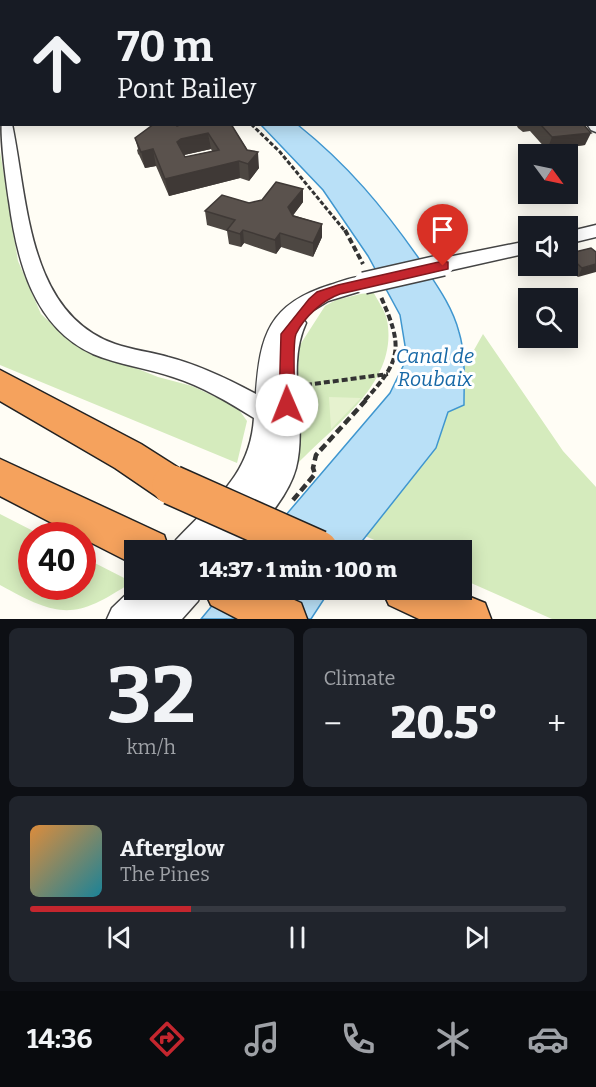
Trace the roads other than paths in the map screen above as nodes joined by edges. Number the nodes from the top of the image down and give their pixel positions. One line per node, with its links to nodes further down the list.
1 (4, 126): 8 (street)
2 (596, 231): 3 (street)
3 (578, 235)
4 (518, 249): 5 (street, bridge)
5 (322, 296): 8 (street); 13 (street)
6 (0, 384): 10 (highway)
7 (0, 406): 10 (highway)
8 (267, 413): 12 (street)
9 (0, 477): 11 (highway)
10 (172, 484): 14 (highway, bridge)
11 (129, 540)
12 (195, 540)
13 (228, 540)
14 (296, 540)
15 (142, 600): 20 (street)
16 (178, 600): 21 (street)
17 (246, 600): 22 (highway)
18 (427, 600): 19 (highway)
19 (456, 613)
20 (123, 619)
21 (161, 619)
22 (285, 619)

